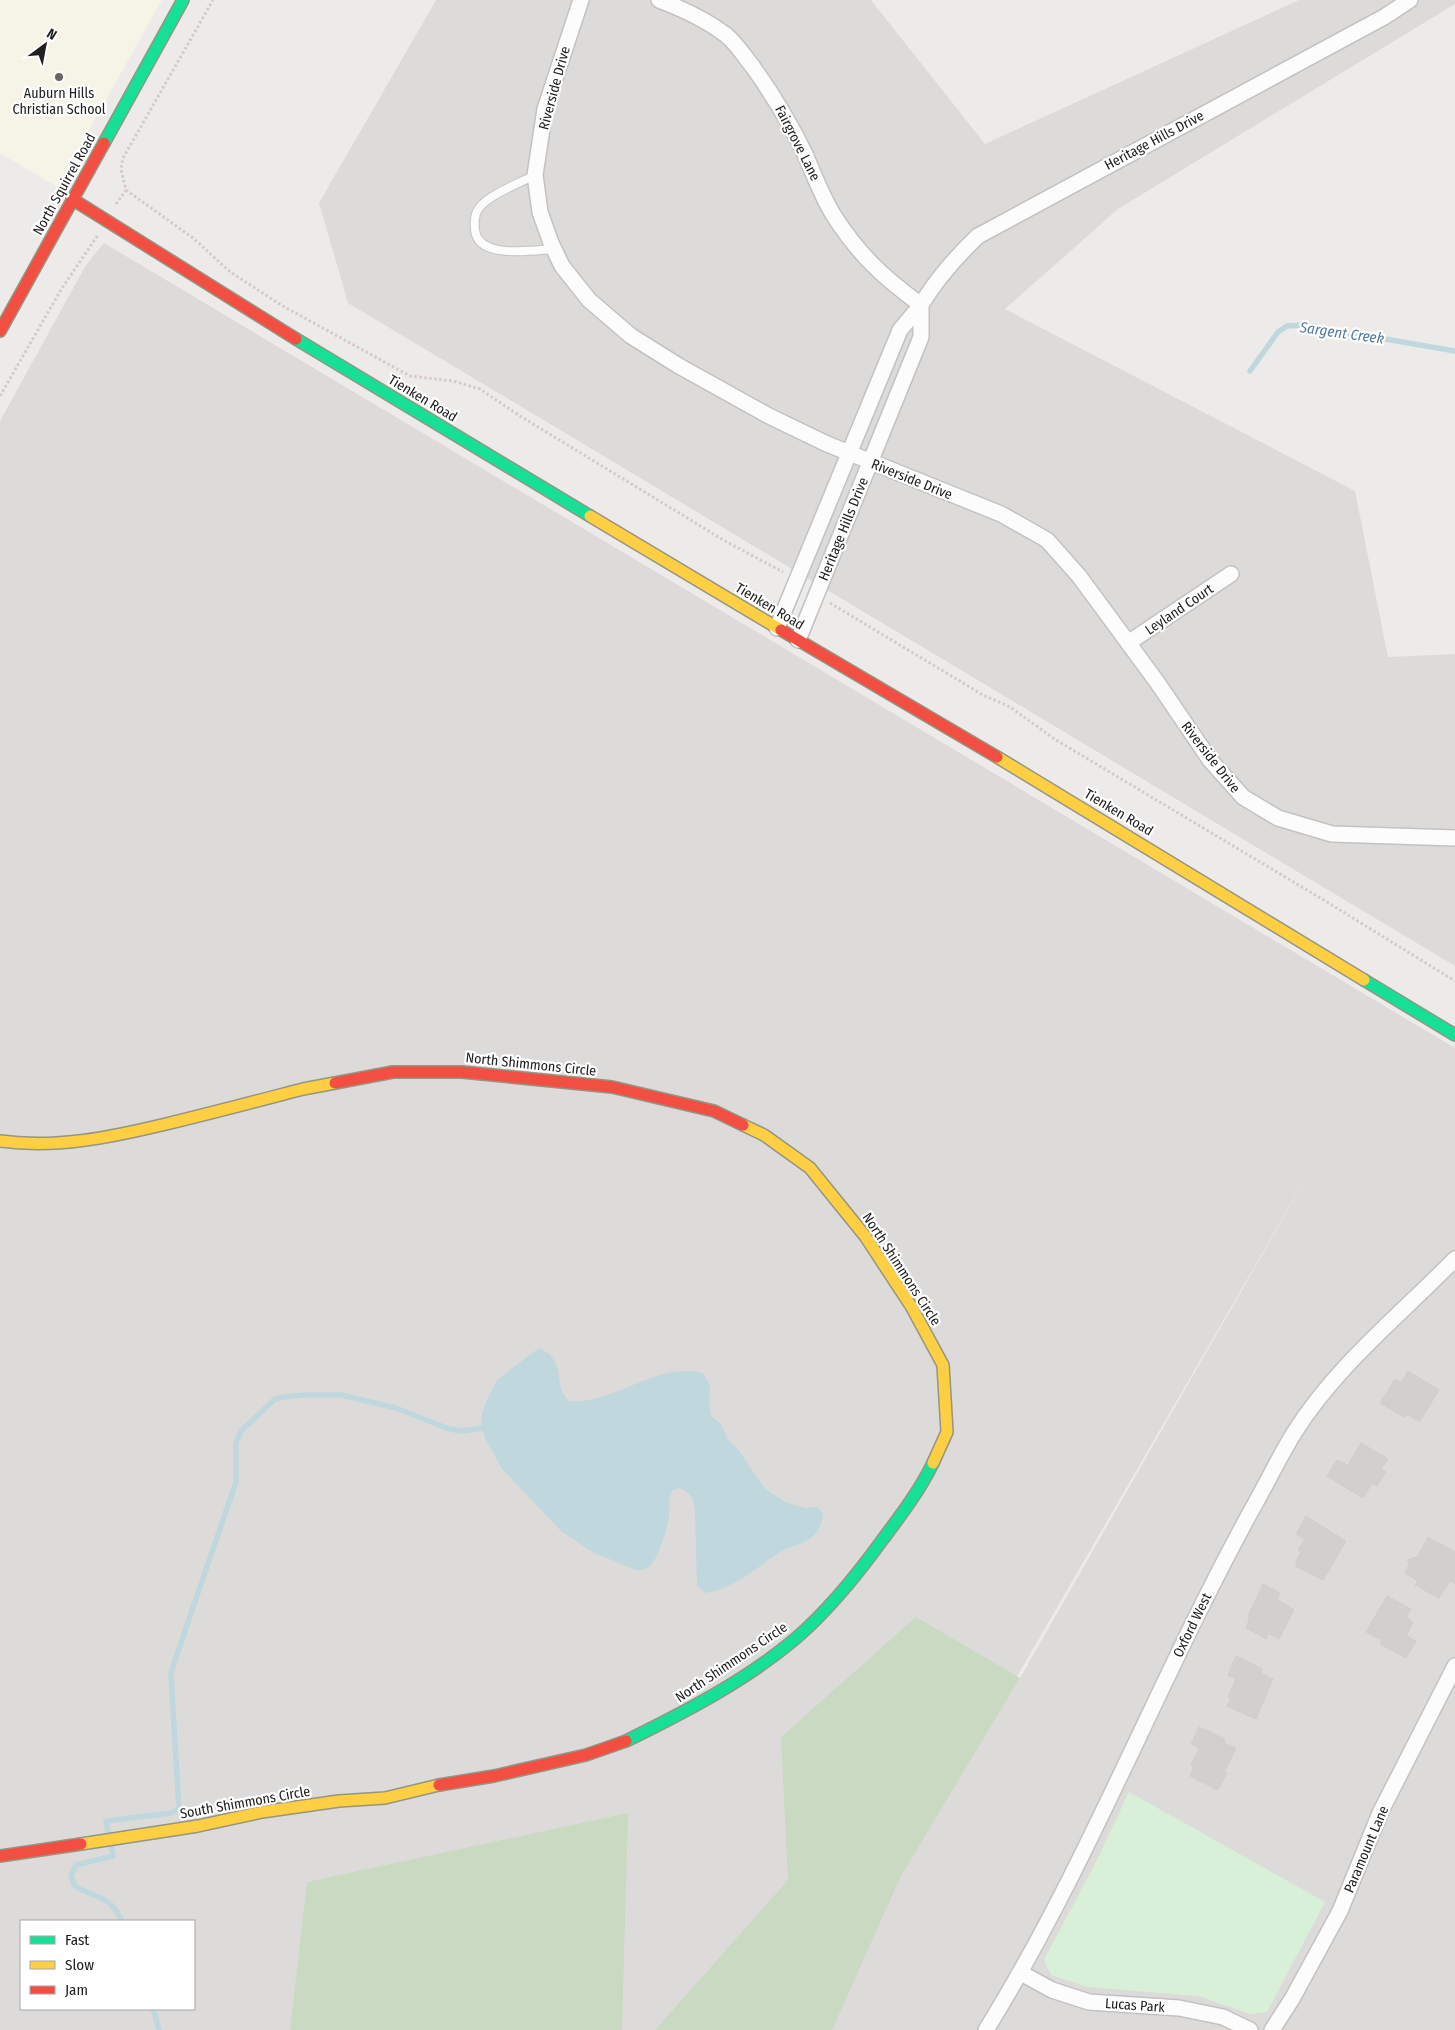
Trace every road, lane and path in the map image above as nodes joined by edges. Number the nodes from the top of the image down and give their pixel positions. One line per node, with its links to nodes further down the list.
1 (183, 0): 9 (street, North Squirrel Road)
2 (213, 0): 7 (path)
3 (581, 0): 6 (street, Riverside Drive)
4 (659, 0): 12 (street, Fairgrove Lane)
5 (1410, 0): 12 (street, Heritage Hills Drive)
6 (535, 175): 11 (street, Riverside Drive); 11 (lane)
7 (126, 190): 8 (path); 18 (path)
8 (120, 199)
9 (72, 200): 13 (street, North Squirrel Road); 20 (street, Tienken Road)
10 (96, 239): 14 (path)
11 (554, 249): 15 (street, Riverside Drive)
12 (921, 305): 15 (street, Heritage Hills Drive); 16 (street, Heritage Hills Drive)
13 (0, 331)
14 (0, 396)
15 (850, 454): 16 (street, Riverside Drive); 18 (street, Heritage Hills Drive)
16 (870, 462): 19 (street, Heritage Hills Drive); 22 (street, Riverside Drive)
17 (1230, 574): 22 (street, Leyland Court)
18 (797, 581): 20 (street, Heritage Hills Drive)
19 (816, 594): 21 (street, Heritage Hills Drive); 24 (path)
20 (777, 628): 21 (street, Tienken Road)
21 (798, 640): 25 (street, Tienken Road)
22 (1128, 643): 23 (street, Riverside Drive)
23 (1455, 838)
24 (1455, 981)
25 (1455, 1035)
26 (0, 1140): 29 (street, North Shimmons Circle)
27 (1455, 1259): 31 (street, Oxford West)
28 (1455, 1666): 34 (street, Paramount Lane)
29 (494, 1776): 30 (street, South Shimmons Circle)
30 (0, 1856)
31 (1021, 1973): 32 (street, Oxford West); 33 (street, Lucas Park)
32 (986, 2030)
33 (1250, 2030)
34 (1272, 2030)

